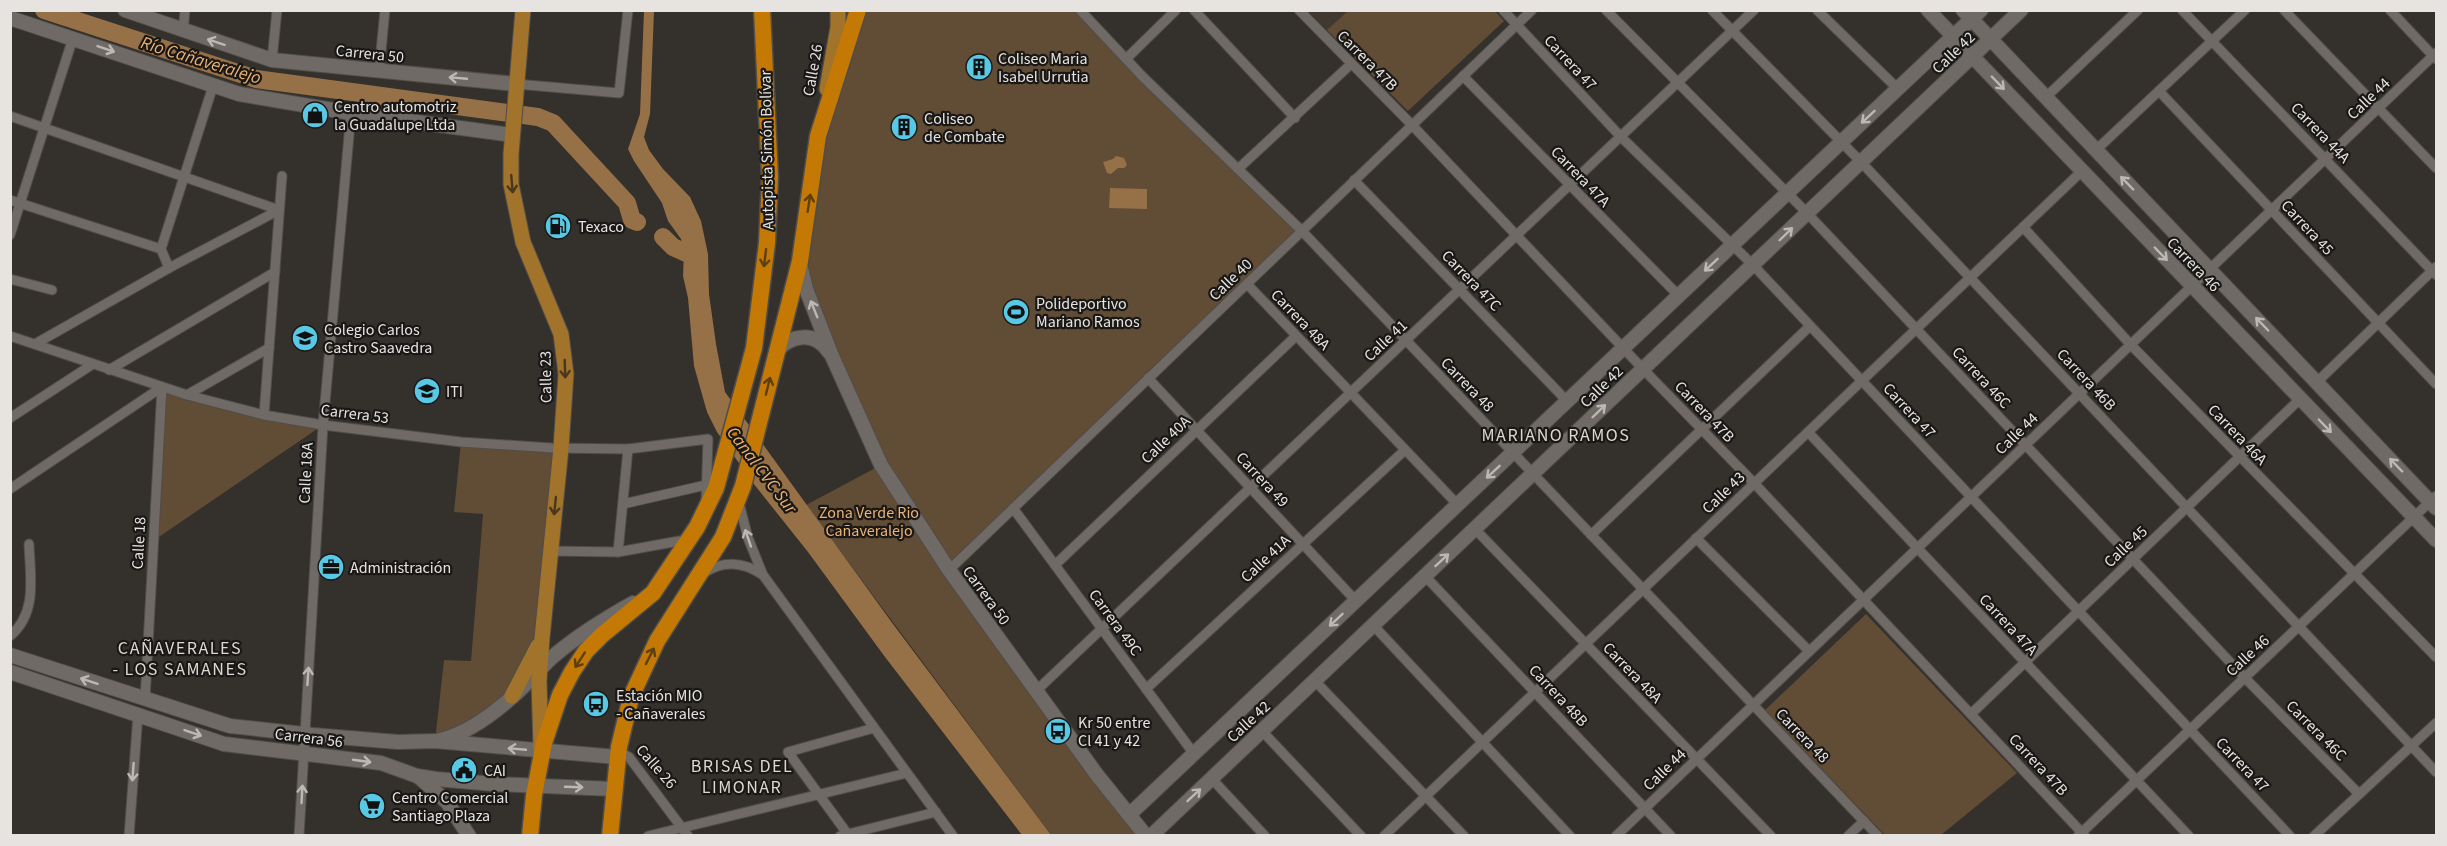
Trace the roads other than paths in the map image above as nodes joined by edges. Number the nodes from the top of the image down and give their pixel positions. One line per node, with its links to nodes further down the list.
1 (124, 10): 31 (street, Carrera 50)
2 (185, 10): 31 (street)
3 (277, 10): 39 (street)
4 (385, 10): 41 (street)
5 (523, 10): 45 (main road, Calle 23)
6 (628, 10): 45 (street, Carrera 50)
7 (762, 10): 143 (highway, Autopista Simón Bolívar, one-way to 143)
8 (838, 10): 56 (main road, Calle 26)
9 (858, 10): 56 (highway)
10 (1080, 10): 38 (street, Carrera 48)
11 (1176, 10): 38 (street)
12 (1194, 10): 52 (street)
13 (1299, 10): 40 (street, Carrera 47B)
14 (1503, 10): 29 (street, Carrera 47)
15 (1532, 10): 29 (street, Calle 40)
16 (1606, 10): 43 (street, Carrera 46C)
17 (1712, 10): 30 (street, Carrera 46B)
18 (1755, 10): 30 (street, Calle 41)
19 (1817, 10): 46 (street)
20 (1928, 10): 32 (street, Carrera 46)
21 (2021, 10): 34 (street, Calle 42)
22 (2138, 10): 48 (street)
23 (2182, 10): 35 (street, Carrera 44A)
24 (2245, 10): 35 (street)
25 (2284, 10): 49 (street)
26 (2390, 10): 36 (street)
27 (1972, 13): 32 (street, Calle 42); 34 (street, Carrera 46)
28 (10, 18): 33 (street)
29 (1517, 25): 42 (street, Calle 40); 57 (street, Carrera 47)
30 (1732, 31): 43 (street, Calle 41); 58 (street, Carrera 46B)
31 (183, 32): 39 (street, Carrera 50, one-way to 31)
32 (1953, 36): 37 (street, Carrera 46); 46 (street, Calle 42)
33 (74, 38): 44 (street, one-way to 44); 54 (street)
34 (1990, 39): 37 (street, Calle 42); 48 (street, Carrera 46)
35 (2212, 41): 47 (street); 60 (street, Carrera 44A)
36 (2435, 56): 49 (street, Calle 44)
37 (1972, 57): 61 (street, Calle 42); 64 (street, Carrera 46, one-way to 64)
38 (1126, 59): 63 (street, Carrera 48)
39 (272, 60): 41 (street, Carrera 50)
40 (1351, 64): 52 (street); 53 (street, Carrera 47B)
41 (379, 71): 45 (street, Carrera 50, one-way to 41)
42 (1463, 76): 53 (street, Calle 40); 68 (street, Carrera 47A)
43 (1677, 84): 57 (street, Calle 41); 69 (street, Carrera 46C)
44 (213, 86): 50 (street); 65 (street)
45 (516, 88): 55 (main road, Calle 23)
46 (1898, 89): 58 (street, Calle 42, one-way to 58)
47 (2159, 91): 59 (street); 73 (street, Carrera 45)
48 (2046, 97): 59 (street, Carrera 46)
49 (2378, 109): 60 (street, Calle 44); 62 (street)
50 (351, 112): 55 (street); 121 (street, Calle 18A)
51 (10, 116): 54 (street)
52 (1294, 118): 63 (street)
53 (1413, 125): 67 (street, Calle 40); 78 (street, Carrera 47B)
54 (45, 128): 65 (street); 71 (street)
55 (513, 130): 126 (main road, Calle 23, one-way to 126)
56 (818, 136): 81 (highway, one-way to 56)
57 (1621, 137): 68 (street, Calle 41); 79 (street, Carrera 47)
58 (1841, 142): 61 (street, Carrera 46B); 69 (street, Calle 42)
59 (2096, 150): 84 (street, Carrera 46, one-way to 59)
60 (2325, 159): 73 (street, Calle 44); 85 (street, Carrera 44A)
61 (1862, 162): 74 (street, Calle 42); 87 (street, Carrera 46B)
62 (2436, 168)
63 (1238, 169): 76 (street, Carrera 48)
64 (2082, 171): 75 (street, Calle 43); 90 (street, Carrera 46, one-way to 90)
65 (184, 176): 72 (street); 80 (street)
66 (282, 176): 72 (street)
67 (1354, 180): 76 (street, Calle 40); 91 (street, Carrera 47C)
68 (1570, 186): 78 (street, Calle 41); 93 (street, Carrera 47A)
69 (1787, 194): 74 (street, Carrera 46C); 79 (street, Calle 42)
70 (10, 200): 71 (street)
71 (20, 203): 77 (street); 80 (street)
72 (279, 210): 83 (street); 86 (street)
73 (2271, 210): 84 (street, Calle 44); 94 (street, Carrera 45)
74 (1807, 213): 82 (street, Calle 42, one-way to 74); 96 (street, Carrera 46C)
75 (2024, 227): 87 (street, Calle 43); 101 (street, Carrera 46A)
76 (1302, 231): 89 (street, Calle 40); 99 (street, Carrera 48)
77 (10, 235)
78 (1517, 235): 91 (street, Calle 41); 103 (street, Carrera 47B)
79 (1732, 245): 82 (street, Carrera 47); 93 (street, Calle 42, one-way to 93)
80 (161, 249): 83 (street)
81 (800, 261): 104 (highway); 105 (street, Carrera 50, one-way to 81)
82 (1753, 265): 95 (street, Carrera 47); 107 (street, Calle 42)
83 (169, 268): 100 (street)
84 (2210, 269): 90 (street, Calle 44); 111 (street, Carrera 46, one-way to 84)
85 (2435, 271): 94 (street)
86 (275, 272): 102 (street); 108 (street)
87 (1970, 277): 96 (street, Calle 43); 115 (street, Carrera 46B)
88 (10, 279): 92 (street)
89 (1247, 284): 98 (street, Carrera 48A); 109 (street, Calle 40)
90 (2192, 286): 101 (street, Calle 44); 117 (street, Carrera 46)
91 (1461, 289): 99 (street, Calle 41); 118 (street, Carrera 47C)
92 (52, 290)
93 (1679, 296): 103 (street, Calle 42)
94 (2378, 323): 111 (street); 112 (street, Carrera 45)
95 (1810, 326): 110 (street, Carrera 47); 123 (street)
96 (1916, 329): 110 (street, Calle 43); 125 (street, Carrera 46C)
97 (10, 336): 100 (street, Carrera 53)
98 (1296, 336): 114 (street, Carrera 48A); 122 (street, Calle 40A)
99 (1406, 341): 114 (street, Calle 41); 129 (street, Carrera 48)
100 (35, 344): 106 (street, Carrera 53)
101 (2131, 345): 115 (street, Calle 44); 130 (street, Carrera 46A)
102 (269, 348): 116 (street); 119 (street)
103 (1624, 348): 107 (street, Carrera 47B); 118 (street, Calle 42)
104 (776, 352): 105 (street, Carrera 50); 136 (highway, one-way to 104)
105 (832, 356): 157 (street, Carrera 50)
106 (93, 364): 108 (street, Carrera 53); 120 (street)
107 (1643, 369): 123 (street, Carrera 47B); 131 (street, Calle 42, one-way to 107)
108 (109, 370): 113 (street, Carrera 53)
109 (1148, 378): 122 (street, Carrera 49); 141 (street, Calle 40)
110 (1862, 381): 124 (street, Calle 43); 137 (street, Carrera 47)
111 (2317, 382): 138 (street, Carrera 46, one-way to 111)
112 (2436, 384)
113 (162, 387): 116 (street, Carrera 53); 135 (street); 185 (street, Calle 18)
114 (1351, 393): 128 (street, Carrera 48A); 134 (street, Calle 41)
115 (2080, 393): 125 (street, Calle 44); 142 (street, Carrera 46B)
116 (187, 395): 119 (street, Carrera 53)
117 (2300, 399): 130 (street, Calle 45); 144 (street, Carrera 46, one-way to 144)
118 (1567, 401): 129 (street, Calle 42)
119 (264, 415): 121 (street, Carrera 53)
120 (10, 418)
121 (323, 425): 126 (street, Carrera 53); 193 (street, Calle 18A, one-way to 121)
122 (1197, 430): 134 (street, Carrera 49); 156 (street, Calle 40A)
123 (1702, 430): 132 (street, Carrera 47B); 146 (street)
124 (1808, 432): 132 (street, Calle 43); 152 (street, Carrera 47A)
125 (2025, 445): 137 (street, Calle 44); 155 (street, Carrera 46C)
126 (561, 448): 127 (street, Carrera 53); 153 (main road, Calle 23, one-way to 153)
127 (628, 449): 133 (street, Carrera 53); 139 (street)
128 (1405, 450): 140 (street, Carrera 48A); 151 (street, Calle 41A)
129 (1513, 453): 131 (street, Carrera 48); 140 (street, Calle 42, one-way to 140)
130 (2240, 458): 142 (street, Calle 45); 158 (street, Carrera 46A)
131 (1533, 474): 145 (street, Calle 42); 146 (street, Carrera 48)
132 (1754, 483): 147 (street, Calle 43); 164 (street, Carrera 47B)
133 (706, 485): 139 (street); 143 (street)
134 (1251, 488): 151 (street, Carrera 49); 169 (street, Calle 41)
135 (10, 489)
136 (740, 493): 159 (highway); 160 (street, one-way to 136)
137 (1971, 497): 152 (street, Calle 44); 166 (street, Carrera 47)
138 (2434, 502): 144 (street, Calle 46)
139 (623, 504): 154 (street)
140 (1458, 505): 165 (street, Calle 42)
141 (1013, 508): 156 (street, Carrera 49C); 157 (street, Calle 40)
142 (2187, 508): 155 (street, Calle 45); 168 (street, Carrera 46B)
143 (706, 512): 149 (highway, Autopista Simón Bolívar)
144 (2414, 517): 148 (street, Carrera 46); 158 (street, Calle 46)
145 (1475, 529): 161 (street, Calle 42, one-way to 145); 172 (street, Carrera 48A)
146 (1591, 535): 162 (street, Carrera 48)
147 (1696, 538): 162 (street, Calle 43); 173 (street)
148 (2436, 540)
149 (685, 543): 154 (street); 163 (highway, Autopista Simón Bolívar)
150 (29, 544): 170 (street)
151 (1303, 544): 165 (street, Carrera 49); 181 (street, Calle 41A)
152 (1918, 548): 164 (street, Calle 44); 176 (street, Carrera 47A)
153 (550, 551): 154 (street); 171 (main road, Calle 23)
154 (618, 552)
155 (2133, 559): 166 (street, Calle 45); 179 (street, Carrera 46C)
156 (1055, 565): 169 (street, Carrera 49C)
157 (949, 570): 182 (street, Carrera 50)
158 (2355, 574): 168 (street, Calle 46); 175 (street, Carrera 46A)
159 (701, 575): 160 (street); 199 (highway, one-way to 159)
160 (763, 575): 190 (street)
161 (1425, 576): 167 (street, Calle 42); 183 (street, Carrera 48B)
162 (1643, 589): 172 (street, Calle 43); 186 (street, Carrera 48)
163 (653, 593): 177 (street, Carrera 56); 197 (highway, Autopista Simón Bolívar, one-way to 197)
164 (1863, 600): 173 (street, Calle 44); 188 (street, Carrera 47B)
165 (1356, 601): 200 (street, Calle 42, one-way to 200)
166 (2078, 611): 176 (street, Calle 45); 191 (street, Carrera 47)
167 (1373, 625): 180 (street, Calle 42); 195 (street)
168 (2298, 627): 179 (street, Calle 46); 196 (street, Carrera 46B)
169 (1102, 629): 181 (street, Carrera 49C); 182 (street, Calle 41)
170 (10, 636)
171 (542, 638): 177 (main road, Calle 23); 184 (main road)
172 (1585, 644): 183 (street, Calle 43); 201 (street, Carrera 48A)
173 (1809, 651): 186 (street, Calle 44)
174 (10, 655): 185 (street, Carrera 56, one-way to 174)
175 (2436, 657)
176 (2026, 663): 188 (street, Calle 45); 206 (street, Carrera 47A)
177 (541, 669): 184 (street, Carrera 56); 197 (main road, Calle 23)
178 (10, 672): 187 (street, Carrera 56)
179 (2244, 678): 191 (street, Calle 46); 210 (street, Carrera 46C)
180 (1315, 681): 192 (street, Calle 42); 211 (street)
181 (1146, 689): 200 (street, Carrera 49C)
182 (1036, 691): 214 (street, Carrera 50)
183 (1535, 692): 195 (street, Calle 43); 212 (street, Carrera 48B)
184 (512, 696): 194 (street, Carrera 56)
185 (145, 700): 193 (street, Carrera 56)
186 (1753, 705): 201 (street, Calle 44); 215 (street, Carrera 48)
187 (138, 714): 198 (street, Carrera 56, one-way to 198); 219 (street, one-way to 219)
188 (1971, 714): 217 (street, Carrera 47B)
189 (2436, 723): 196 (street)
190 (874, 728): 203 (street); 209 (street)
191 (2189, 730): 206 (street, Calle 46); 239 (street, Carrera 47)
192 (1262, 731): 205 (street, Calle 42); 229 (street)
193 (305, 734): 194 (street, Carrera 56); 198 (street, Calle 18A)
194 (435, 741): 197 (street, Carrera 56, one-way to 194)
195 (1482, 742): 211 (street, Calle 43); 232 (street)
196 (2411, 746): 202 (street, Carrera 46B); 210 (street)
197 (542, 751): 199 (street, Carrera 56); 207 (highway, Autopista Simón Bolívar)
198 (304, 753): 204 (street, Carrera 56, one-way to 204); 220 (street, Calle 18A, one-way to 198)
199 (618, 754): 208 (highway); 216 (street, Calle 26)
200 (1194, 754): 214 (street, Calle 42)
201 (1696, 759): 212 (street, Calle 44); 235 (street, Carrera 48A)
202 (2436, 772)
203 (908, 773): 209 (street); 213 (street)
204 (417, 776): 207 (street, Carrera 56); 221 (street)
205 (1212, 778): 227 (street, Calle 42, one-way to 205); 228 (street)
206 (2136, 781): 217 (street, Calle 46); 238 (street, Carrera 47A)
207 (536, 786): 208 (street, Carrera 56, one-way to 208); 222 (highway, Autopista Simón Bolívar)
208 (613, 789): 223 (highway)
209 (819, 794): 216 (street); 218 (street)
210 (2359, 794): 240 (street)
211 (1426, 796): 230 (street, Calle 43); 231 (street)
212 (1645, 808): 233 (street, Calle 44); 234 (street, Carrera 48B)
213 (936, 812): 218 (street); 225 (street)
214 (1129, 815): 226 (street, Carrera 50)
215 (1864, 821): 236 (street); 237 (street, Carrera 48)
216 (685, 831): 224 (street)
217 (2081, 834)
218 (846, 835)
219 (129, 836)
220 (299, 836)
221 (469, 836)
222 (530, 836)
223 (610, 836)
224 (648, 836)
225 (953, 836)
226 (1146, 836)
227 (1151, 836)
228 (1265, 836)
229 (1361, 836)
230 (1384, 836)
231 (1464, 836)
232 (1570, 836)
233 (1616, 836)
234 (1671, 836)
235 (1771, 836)
236 (1848, 836)
237 (1878, 836)
238 (2189, 836)
239 (2290, 836)
240 (2313, 836)

